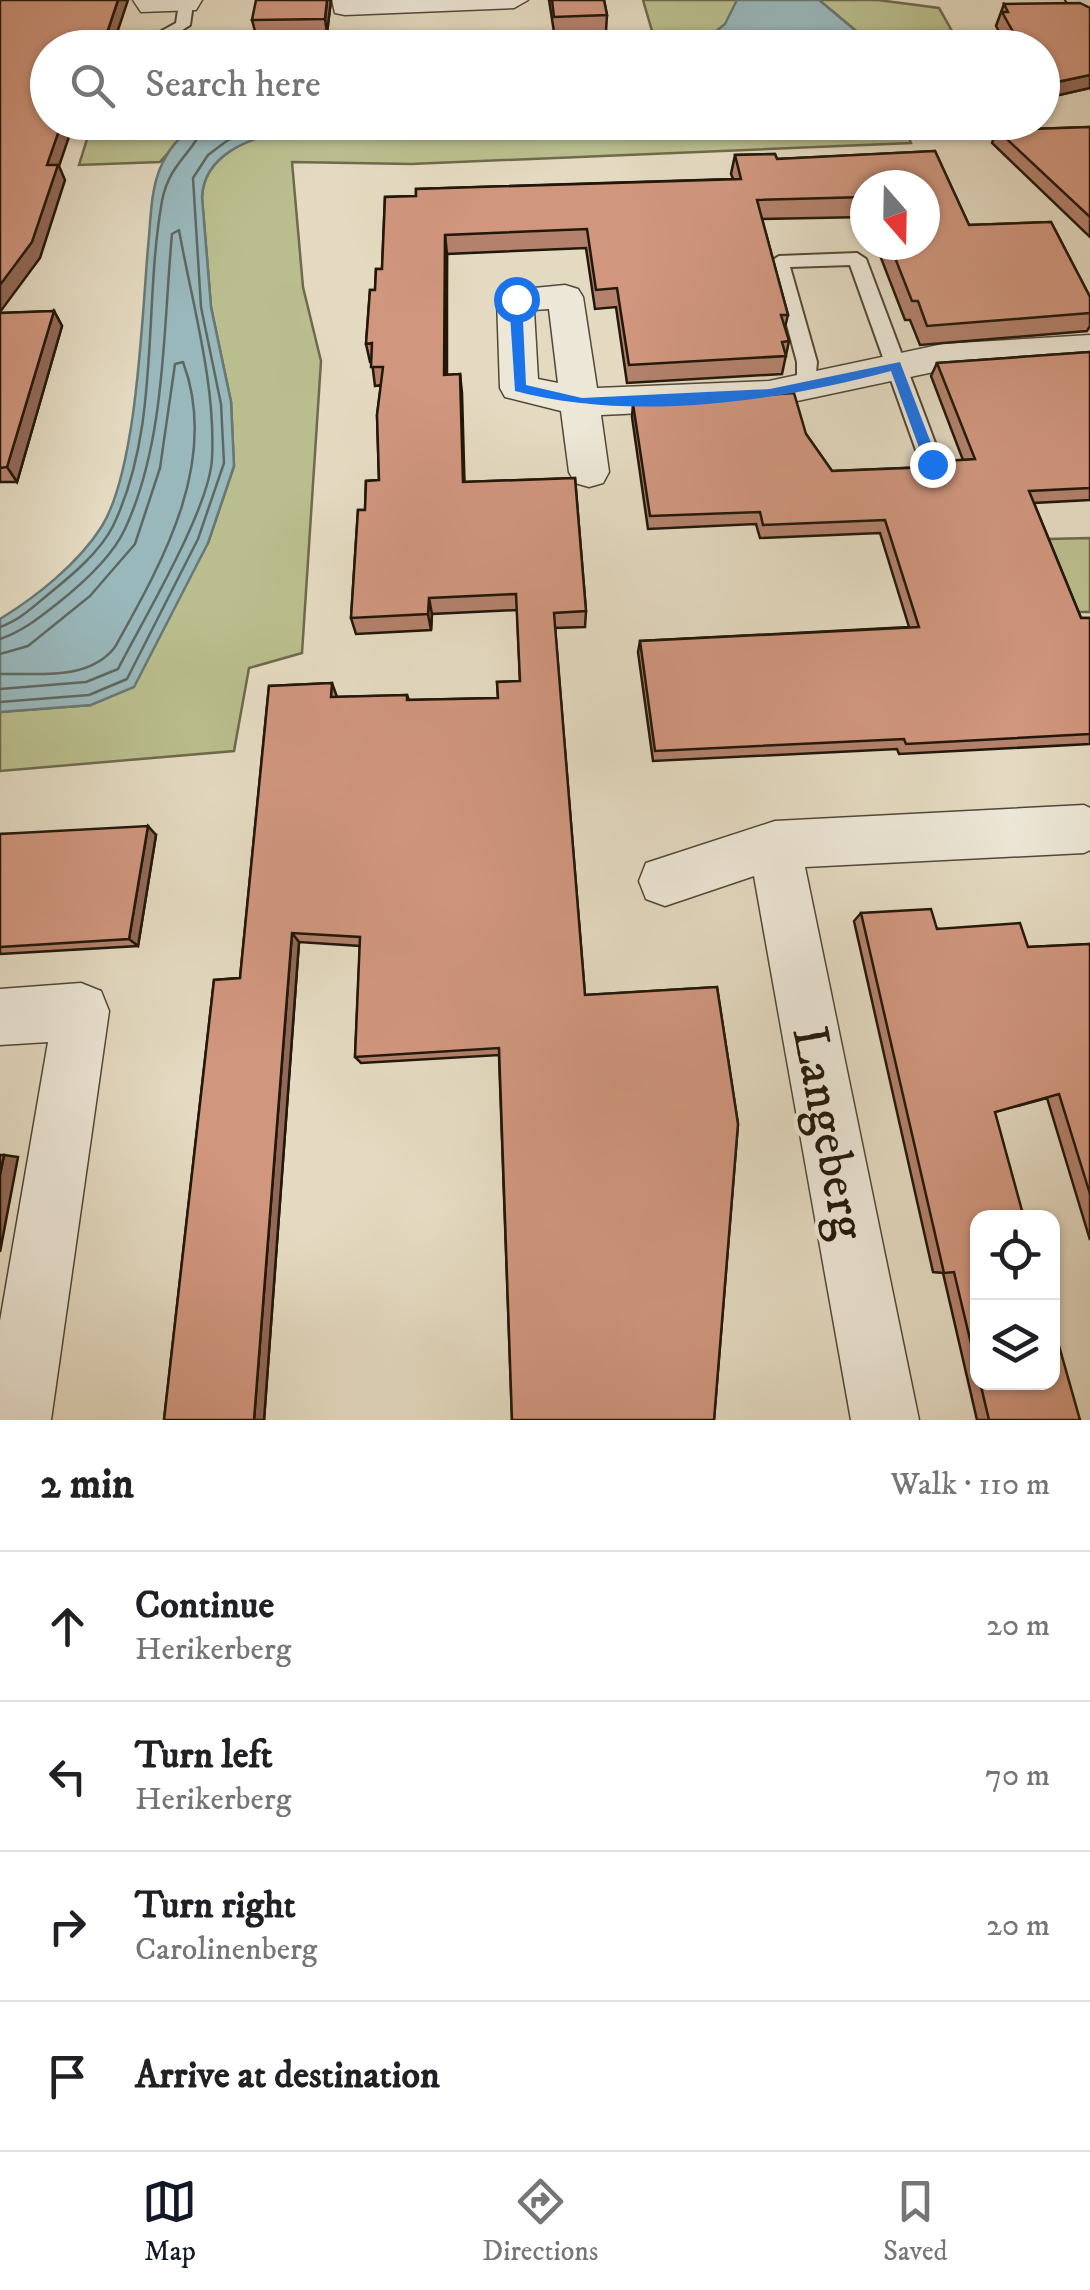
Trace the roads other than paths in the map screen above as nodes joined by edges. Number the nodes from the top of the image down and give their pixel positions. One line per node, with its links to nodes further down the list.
1 (147, 0): 5 (street)
2 (346, 0): 3 (street)
3 (514, 0)
4 (1082, 0): 6 (street)
5 (187, 2): 7 (lane)
6 (1090, 11)
7 (173, 30)
8 (1090, 348): 9 (street)
9 (895, 366): 10 (street); 10 (lane); 11 (lane)
10 (807, 389): 12 (street)
11 (932, 464)
12 (590, 472)
13 (1084, 829): 14 (street)
14 (775, 845): 15 (street); 18 (street, Langeberg)
15 (665, 881)
16 (0, 1016): 17 (street)
17 (17, 1420)
18 (886, 1420)

